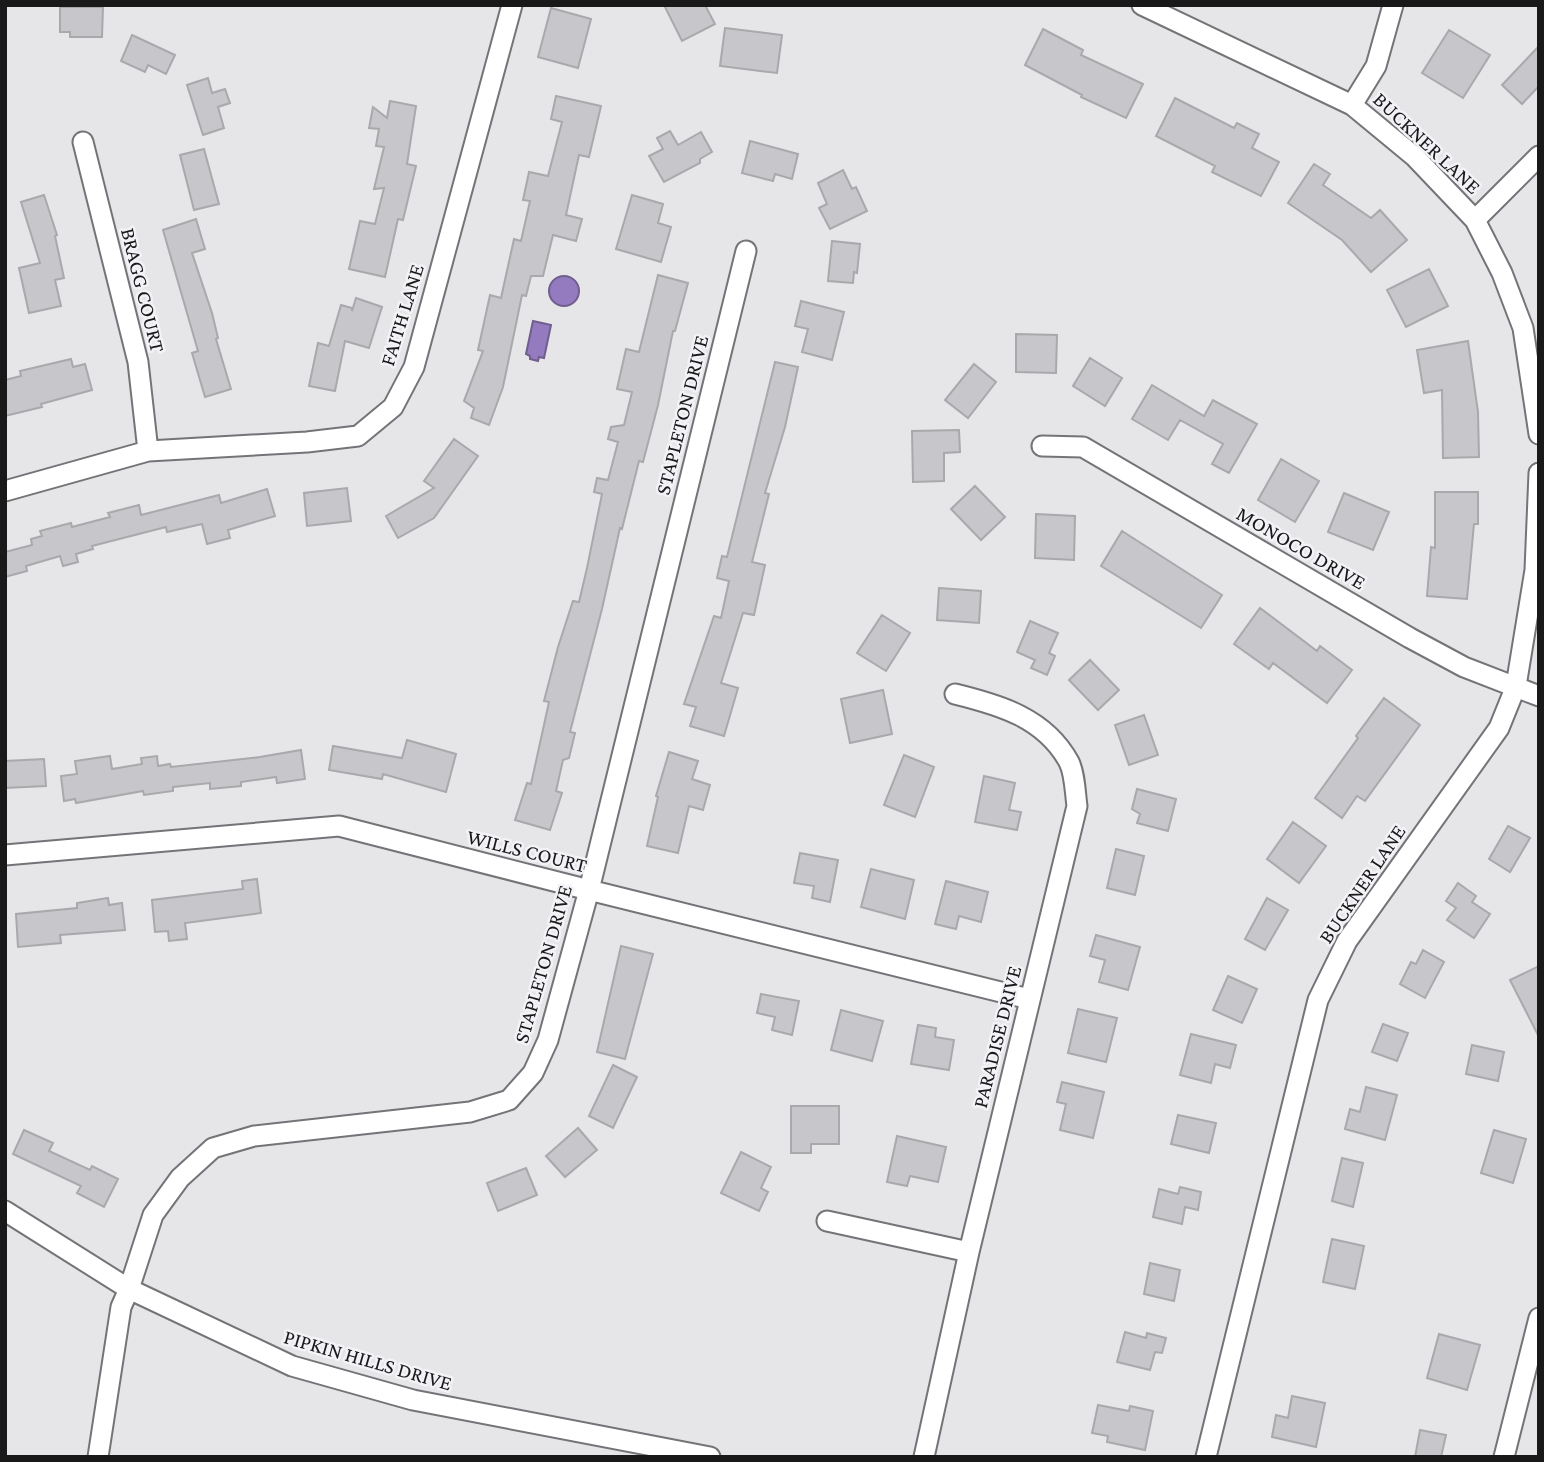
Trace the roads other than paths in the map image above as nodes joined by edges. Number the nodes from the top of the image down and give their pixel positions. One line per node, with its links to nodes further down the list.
1 (512, 5): 11 (street, FAITH LANE)
2 (1142, 5): 4 (street, BUCKNER LANE)
3 (1393, 5): 4 (street)
4 (1352, 105): 7 (street, BUCKNER LANE)
5 (83, 142): 11 (street, BRAGG COURT)
6 (1539, 156): 7 (street)
7 (1475, 220): 9 (street, BUCKNER LANE)
8 (746, 251): 18 (street, STAPLETON DRIVE)
9 (1539, 434)
10 (1042, 446): 14 (street, MONOCO DRIVE)
11 (148, 451): 13 (street, FAITH LANE)
12 (1539, 473): 14 (street, BUCKNER LANE)
13 (5, 491)
14 (1516, 687): 16 (street, MONOCO DRIVE); 28 (street, BUCKNER LANE)
15 (955, 694): 19 (street, PARADISE DRIVE)
16 (1539, 696)
17 (5, 855): 18 (street, WILLS COURT)
18 (589, 890): 19 (street, WILLS COURT); 23 (street, STAPLETON DRIVE)
19 (1029, 999): 22 (street, PARADISE DRIVE)
20 (5, 1211): 23 (street, PIPKIN HILLS DRIVE)
21 (827, 1221): 22 (street)
22 (969, 1252): 27 (street, PARADISE DRIVE)
23 (130, 1290): 25 (street, STAPLETON DRIVE); 26 (street, PIPKIN HILLS DRIVE)
24 (1539, 1318): 29 (street)
25 (98, 1457)
26 (710, 1457)
27 (924, 1457)
28 (1206, 1457)
29 (1504, 1457)

